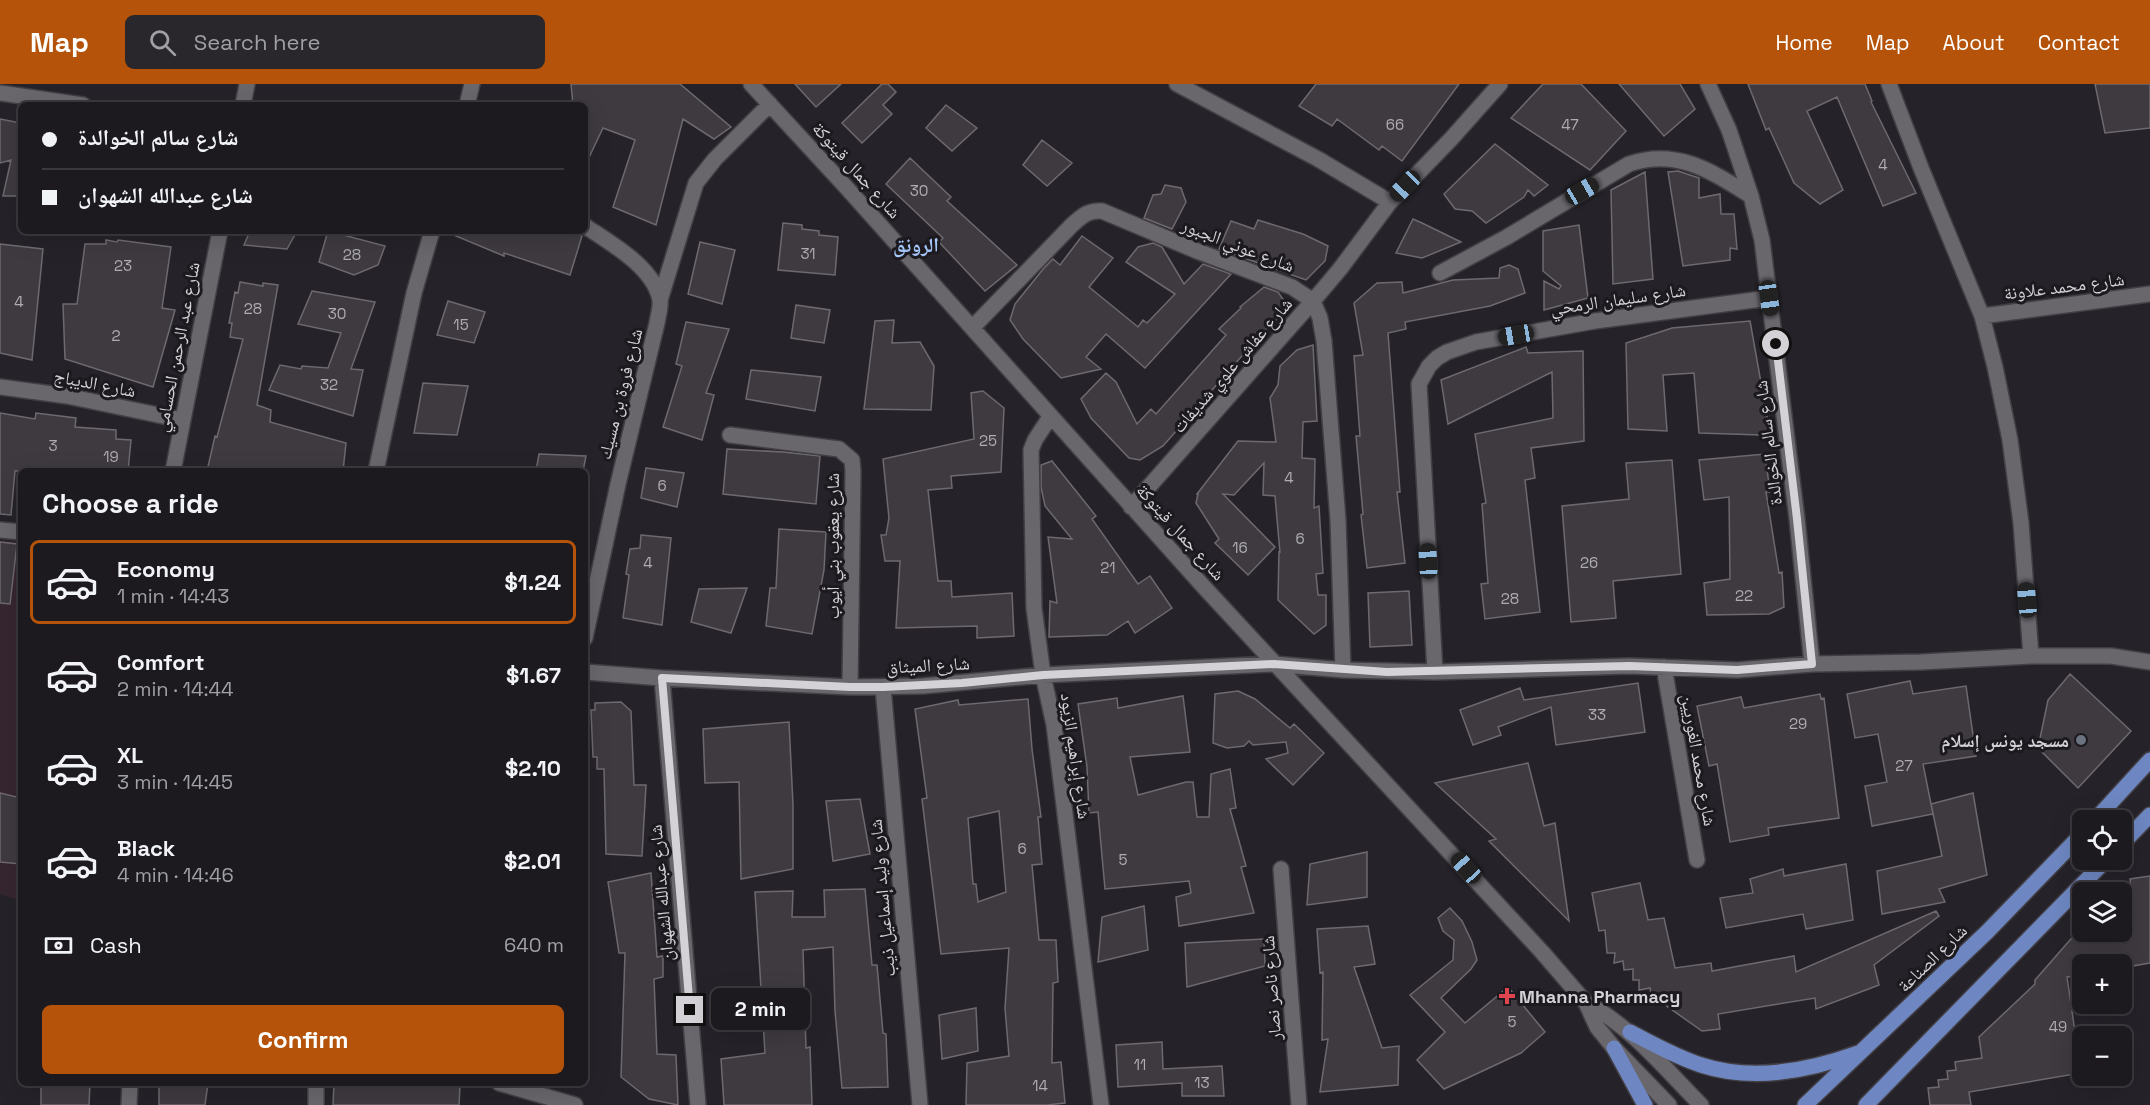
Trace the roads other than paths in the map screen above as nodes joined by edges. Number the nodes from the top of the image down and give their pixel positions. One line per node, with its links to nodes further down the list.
1 (247, 84): 10 (street)
2 (472, 84): 11 (street)
3 (751, 84): 12 (street, شارع جمال قيتوكة)
4 (1177, 84): 14 (street)
5 (1500, 84): 14 (street, شارع عفاش علوي شديفات)
6 (1707, 84): 13 (street, شارع سالم الخوالدة)
7 (1889, 84): 23 (street)
8 (0, 93): 9 (street)
9 (62, 102)
10 (244, 102)
11 (468, 102)
12 (770, 104): 21 (street, شارع فروة بن مسيك); 24 (street, شارع جمال قيتوكة)
13 (1751, 196): 18 (street); 20 (street, شارع سالم الخوالدة)
14 (1390, 202): 22 (street, شارع عفاش علوي شديفات)
15 (588, 228): 21 (street)
16 (219, 234): 27 (street, شارع عبد الرحمن الحسامي)
17 (431, 234): 30 (street)
18 (1440, 273)
19 (2150, 294): 23 (street, شارع محمد علاونة)
20 (1769, 298): 38 (street, شارع سالم الخوالدة); 42 (street, شارع سليمان الرمحي)
21 (660, 300): 34 (street, شارع فروة بن مسيك)
22 (1313, 302): 24 (street, شارع عوني الجبور); 31 (street, شارع عفاش علوي شديفات); 40 (street)
23 (1982, 316): 35 (street)
24 (972, 328): 26 (street, شارع جمال قيتوكة)
25 (0, 387): 27 (street, شارع الديباج)
26 (1050, 417): 31 (street, شارع جمال قيتوكة); 43 (street, شارع إبراهيم الزيود)
27 (182, 420): 29 (street, شارع عبد الرحمن الحسامي)
28 (730, 435): 45 (street, شارع يعقوب بني أيوب)
29 (173, 468)
30 (377, 468)
31 (1131, 507): 37 (street, شارع جمال قيتوكة)
32 (0, 530): 33 (street)
33 (18, 532)
34 (588, 624)
35 (2031, 656): 36 (street); 38 (street)
36 (2150, 663)
37 (1274, 664): 40 (street); 43 (street, شارع الميثاق); 55 (street, شارع جمال قيتوكة)
38 (1812, 664): 39 (street)
39 (1664, 667): 42 (street); 52 (street, شارع محمد الغوريين)
40 (1343, 670): 42 (street)
41 (588, 672): 44 (street, شارع الميثاق)
42 (1435, 672)
43 (1043, 675): 46 (street, شارع الميثاق); 68 (street, شارع إبراهيم الزيود)
44 (662, 678): 45 (street, شارع الميثاق); 66 (street, شارع عبدالله الشهوان)
45 (850, 687): 46 (street, شارع الميثاق)
46 (883, 687): 67 (street, شارع وليد إسماعيل ذيب)
47 (2150, 760): 48 (main road)
48 (2104, 810)
49 (2150, 815): 50 (main road)
50 (2132, 834)
51 (2072, 844): 58 (main road, شارع الصناعة)
52 (1697, 860)
53 (1281, 869): 69 (street, شارع ناصر نصار)
54 (2096, 870): 74 (main road)
55 (1586, 1003): 56 (street, شارع جمال قيتوكة); 57 (street, شارع جمال قيتوكة)
56 (1630, 1032): 58 (main road); 72 (street, شارع جمال قيتوكة)
57 (1614, 1048): 70 (main road); 71 (street, شارع جمال قيتوكة)
58 (1864, 1051): 73 (main road, شارع الصناعة)
59 (130, 1086): 63 (street)
60 (316, 1086): 64 (street)
61 (510, 1086): 62 (street)
62 (540, 1100): 65 (street)
63 (129, 1105)
64 (316, 1105)
65 (575, 1105)
66 (698, 1105)
67 (920, 1105)
68 (1101, 1105)
69 (1299, 1105)
70 (1645, 1105)
71 (1669, 1105)
72 (1701, 1105)
73 (1805, 1105)
74 (1866, 1105)

